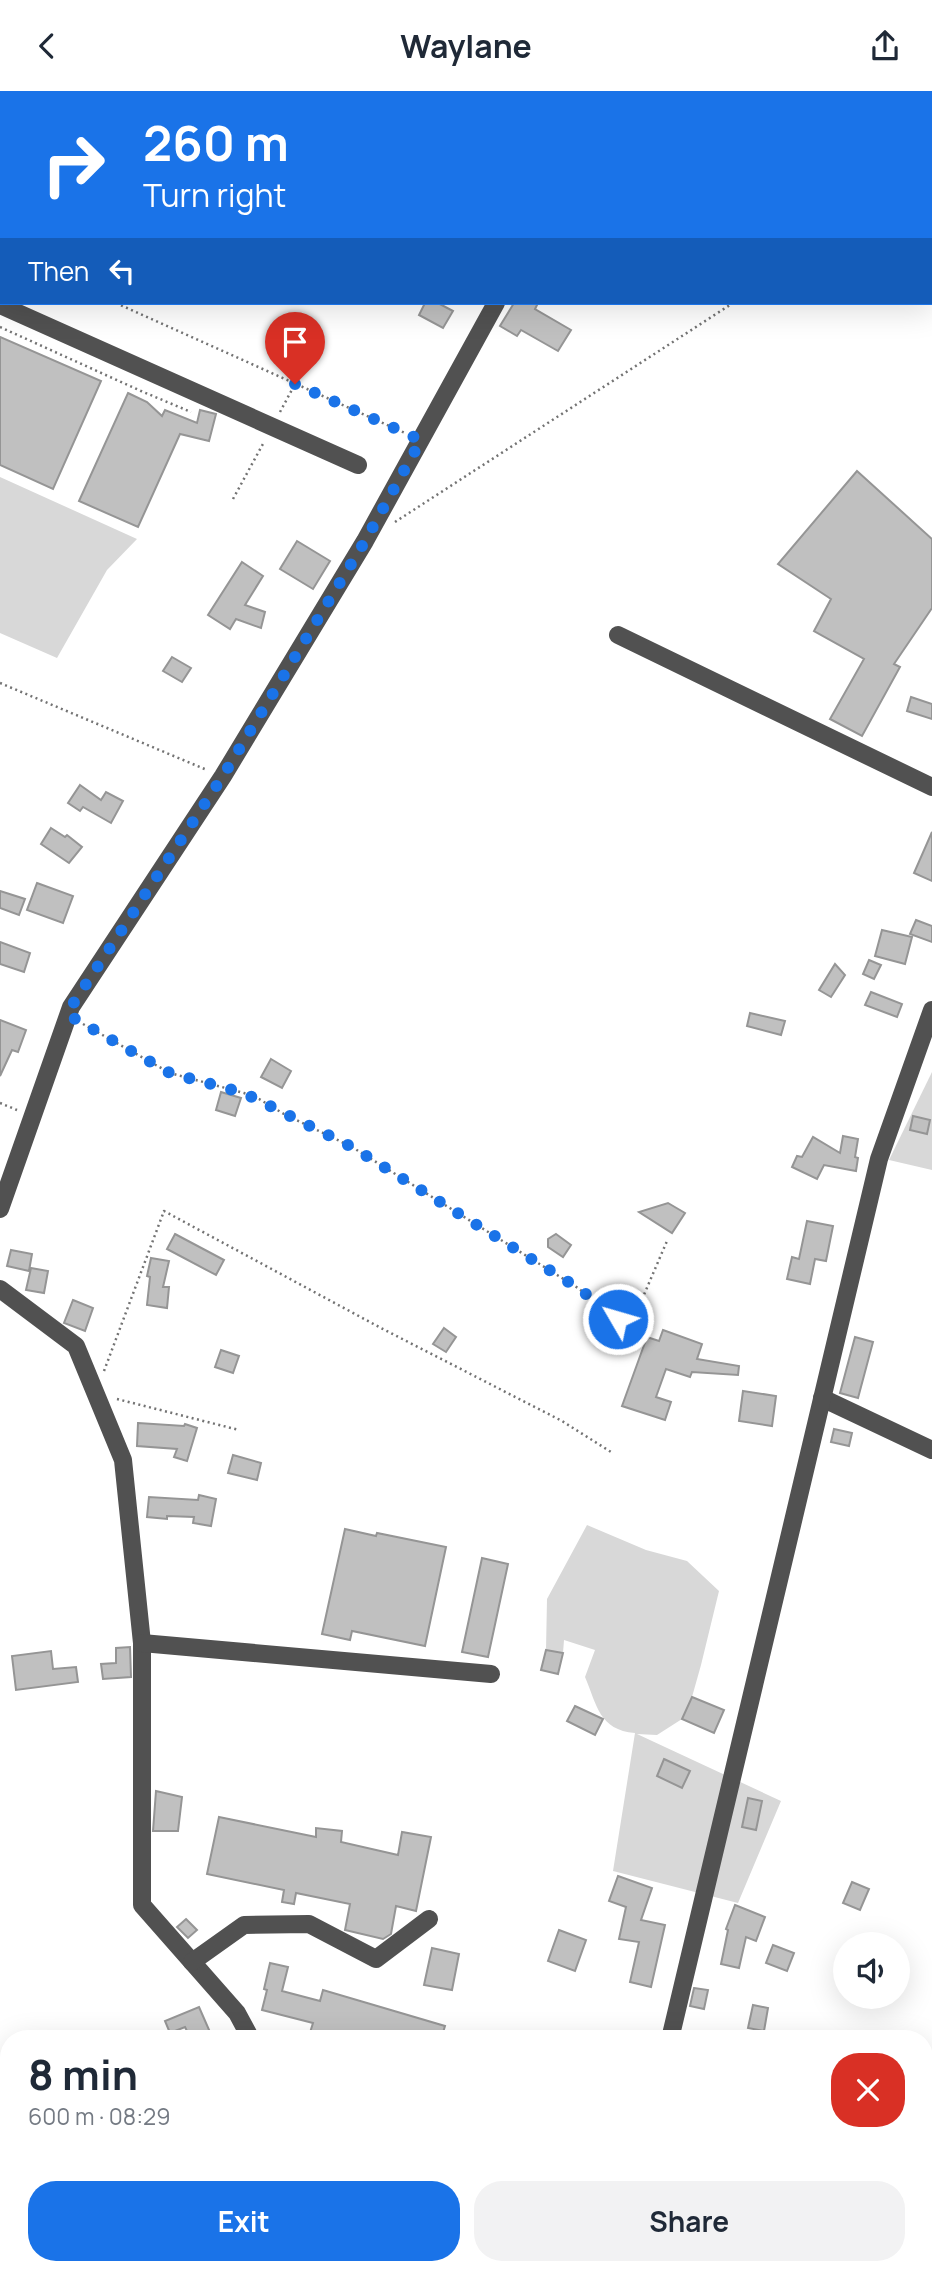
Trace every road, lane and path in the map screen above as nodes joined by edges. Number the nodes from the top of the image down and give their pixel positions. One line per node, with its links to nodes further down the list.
1 (0, 305): 8 (street)
2 (120, 305): 7 (path)
3 (495, 305): 7 (street)
4 (730, 305): 9 (path)
5 (0, 327): 6 (path)
6 (191, 412)
7 (421, 440): 12 (street)
8 (358, 465)
9 (388, 526)
10 (618, 635): 13 (street)
11 (0, 683): 12 (path)
12 (223, 776): 15 (street)
13 (932, 787)
14 (932, 1010): 20 (street)
15 (68, 1015): 16 (street); 17 (path)
16 (0, 1209)
17 (667, 1241)
18 (0, 1289): 19 (street)
19 (96, 1393): 21 (path); 23 (path); 24 (street)
20 (822, 1398): 22 (street); 29 (street)
21 (239, 1430)
22 (932, 1450)
23 (611, 1452)
24 (142, 1643): 25 (street); 27 (street)
25 (491, 1674)
26 (429, 1919): 27 (street)
27 (192, 1962): 28 (street)
28 (246, 2030)
29 (672, 2030)

